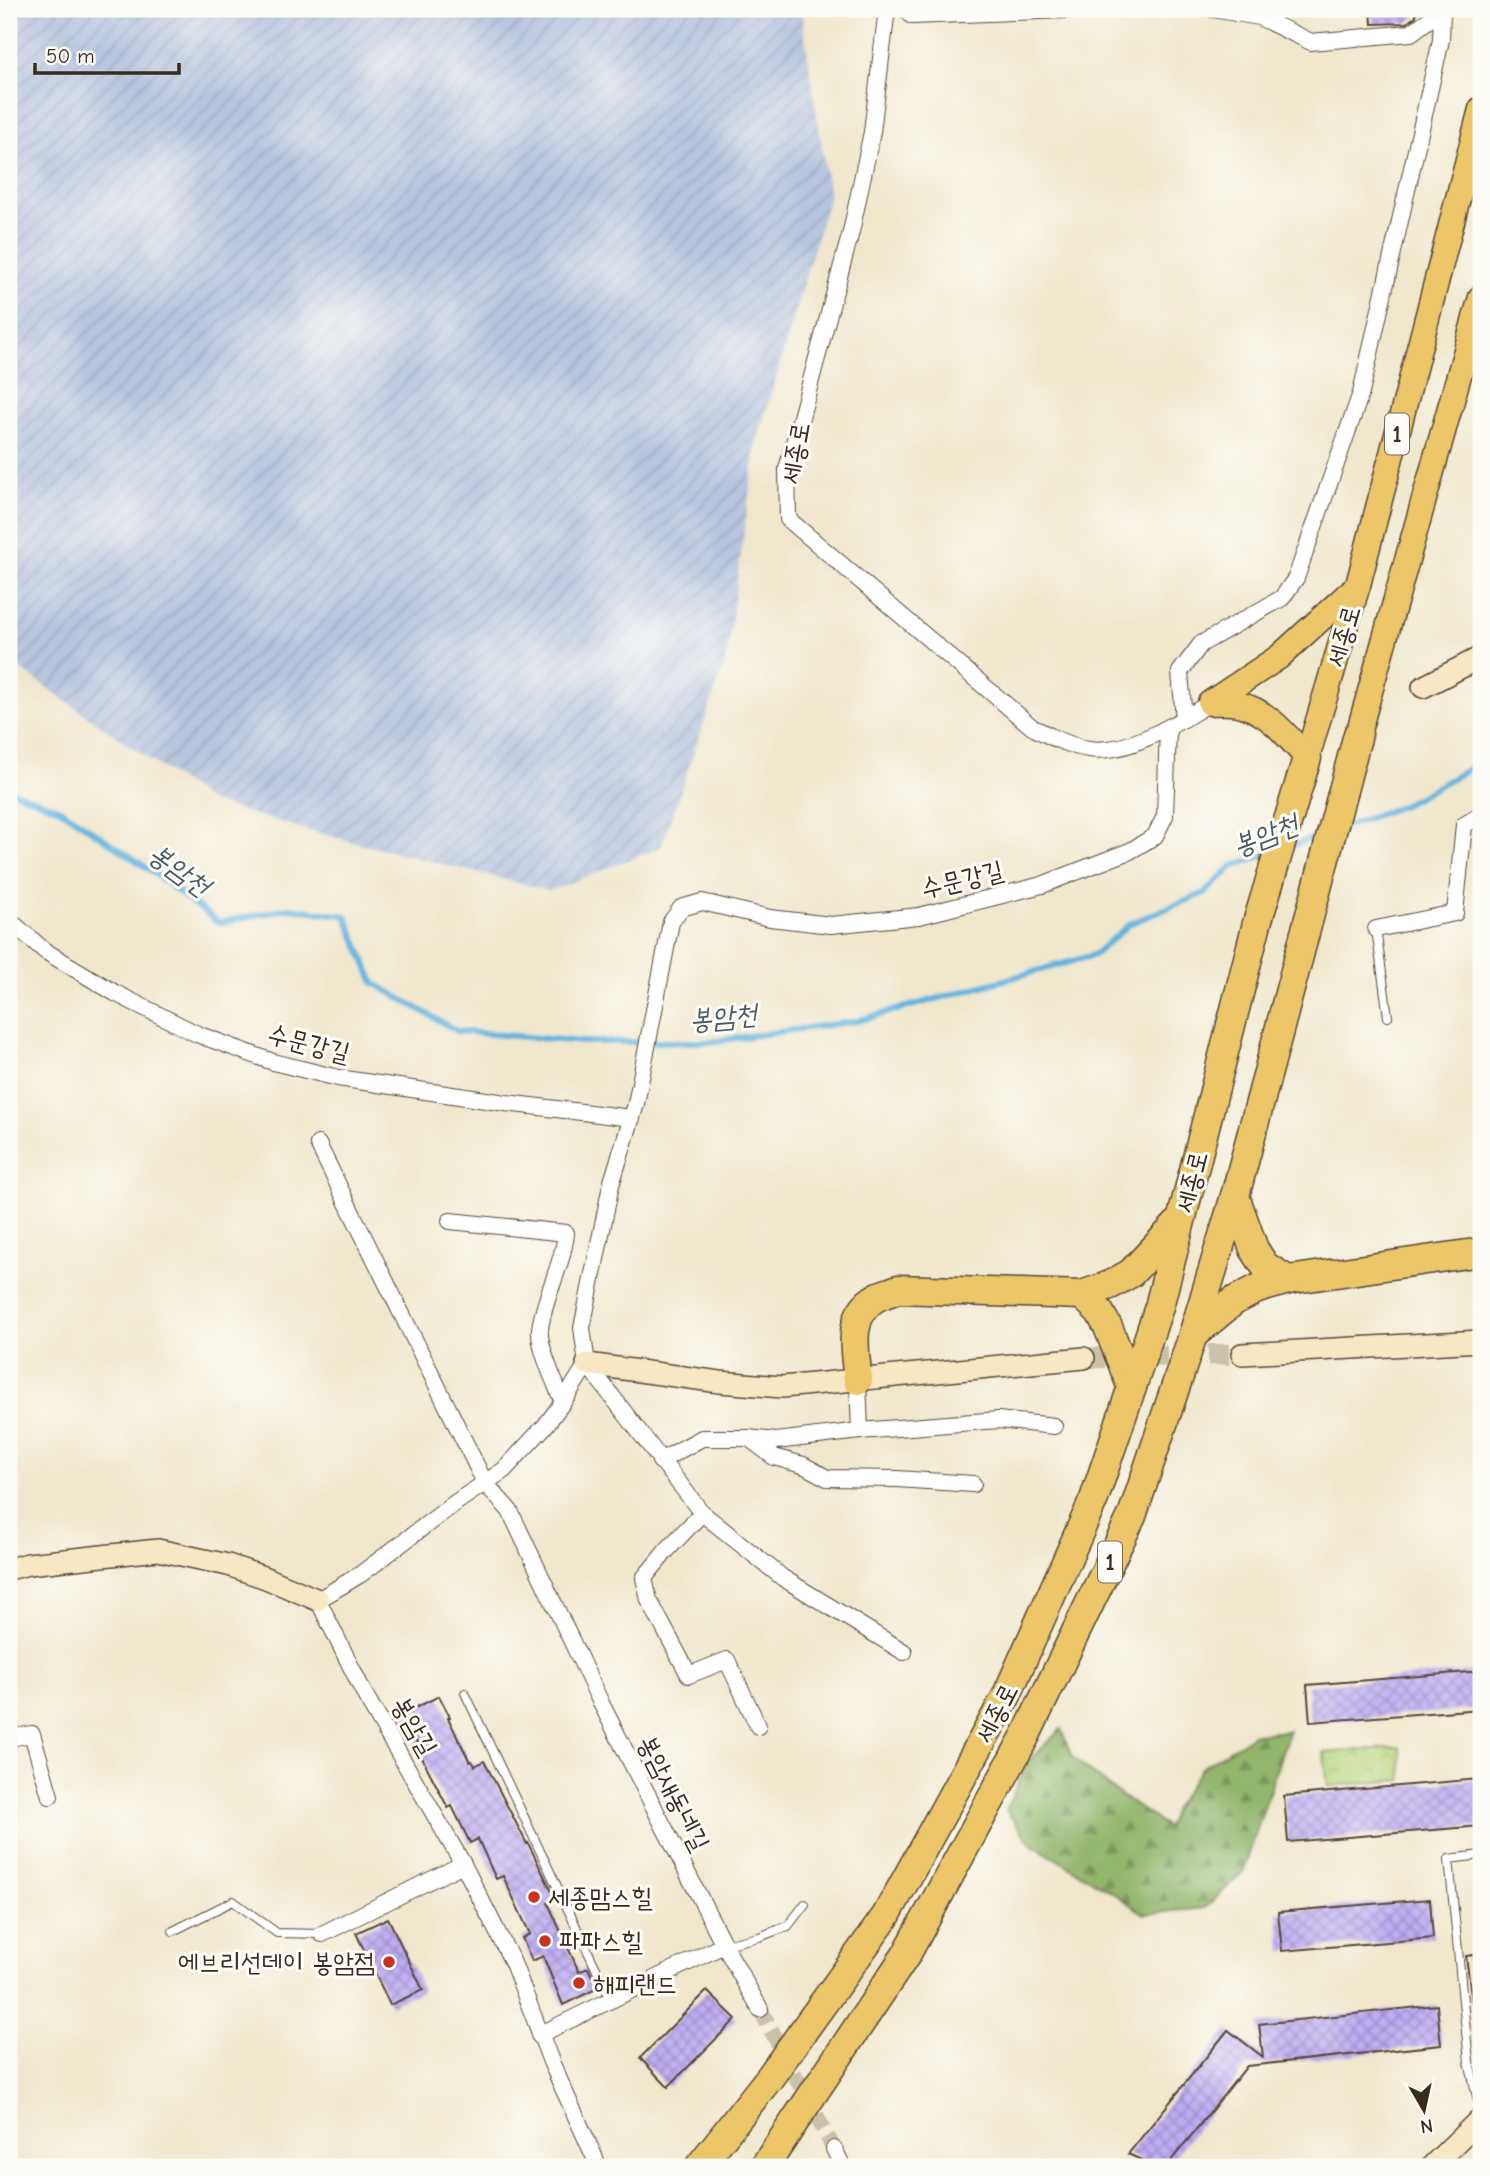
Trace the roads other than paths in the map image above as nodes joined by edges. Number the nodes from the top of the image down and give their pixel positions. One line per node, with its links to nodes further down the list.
1 (887, 9): 13 (street, 세종로)
2 (906, 9): 3 (street)
3 (1068, 9)
4 (1213, 9): 5 (street)
5 (1443, 9): 12 (street)
6 (1481, 109): 8 (main road, 세종로 / 1)
7 (1481, 297): 14 (main road, 세종로 / 1)
8 (1358, 585): 11 (main road); 15 (main road, 세종로 / 1)
9 (1481, 657): 10 (street)
10 (1423, 687)
11 (1210, 703): 12 (street, 세종로); 15 (main road)
12 (1184, 719): 13 (street, 세종로)
13 (1168, 729): 20 (street, 수문강길)
14 (1358, 734): 22 (highway, 세종로 / 1)
15 (1307, 758): 23 (highway, 세종로 / 1)
16 (1481, 815): 18 (street)
17 (9, 920): 20 (street, 수문강길)
18 (1376, 929): 19 (lane)
19 (1388, 1017)
20 (634, 1111): 32 (street)
21 (318, 1144): 40 (street, 봉암새동네길)
22 (1235, 1196): 26 (highway); 28 (highway, 세종로 / 1)
23 (1181, 1219): 27 (highway); 34 (highway, 세종로 / 1)
24 (450, 1221): 35 (street)
25 (1481, 1252): 26 (highway)
26 (1288, 1280): 28 (highway)
27 (1082, 1295): 33 (highway); 34 (highway)
28 (1193, 1335): 65 (highway, 세종로 / 1)
29 (1481, 1341): 30 (street)
30 (1242, 1354)
31 (1084, 1358): 33 (street)
32 (587, 1364): 33 (street); 35 (street); 39 (street)
33 (858, 1380): 37 (street)
34 (1132, 1388): 59 (highway, 세종로 / 1)
35 (563, 1402): 40 (street)
36 (1054, 1426): 37 (street)
37 (860, 1431): 38 (street)
38 (748, 1438): 39 (street); 41 (street)
39 (660, 1461): 42 (street)
40 (485, 1483): 44 (street); 55 (street, 봉암새동네길)
41 (973, 1484)
42 (702, 1513): 45 (street); 47 (street)
43 (9, 1569): 44 (street)
44 (318, 1600): 51 (street, 봉암길)
45 (904, 1652)
46 (465, 1693): 56 (lane)
47 (758, 1726)
48 (9, 1738): 49 (street)
49 (50, 1796)
50 (1481, 1855): 60 (lane)
51 (463, 1864): 54 (street); 58 (street, 봉암길)
52 (805, 1904): 55 (lane)
53 (173, 1931): 54 (lane)
54 (323, 1934)
55 (724, 1945): 56 (street); 57 (street, 봉암새동네길)
56 (611, 2000): 58 (street)
57 (760, 2009)
58 (539, 2035): 62 (street, 봉암길)
59 (770, 2077): 63 (highway, 세종로 / 1); 64 (lane)
60 (1481, 2116): 67 (street)
61 (834, 2149): 66 (street)
62 (599, 2167)
63 (699, 2167)
64 (709, 2167)
65 (764, 2167)
66 (843, 2167)
67 (1431, 2167)

